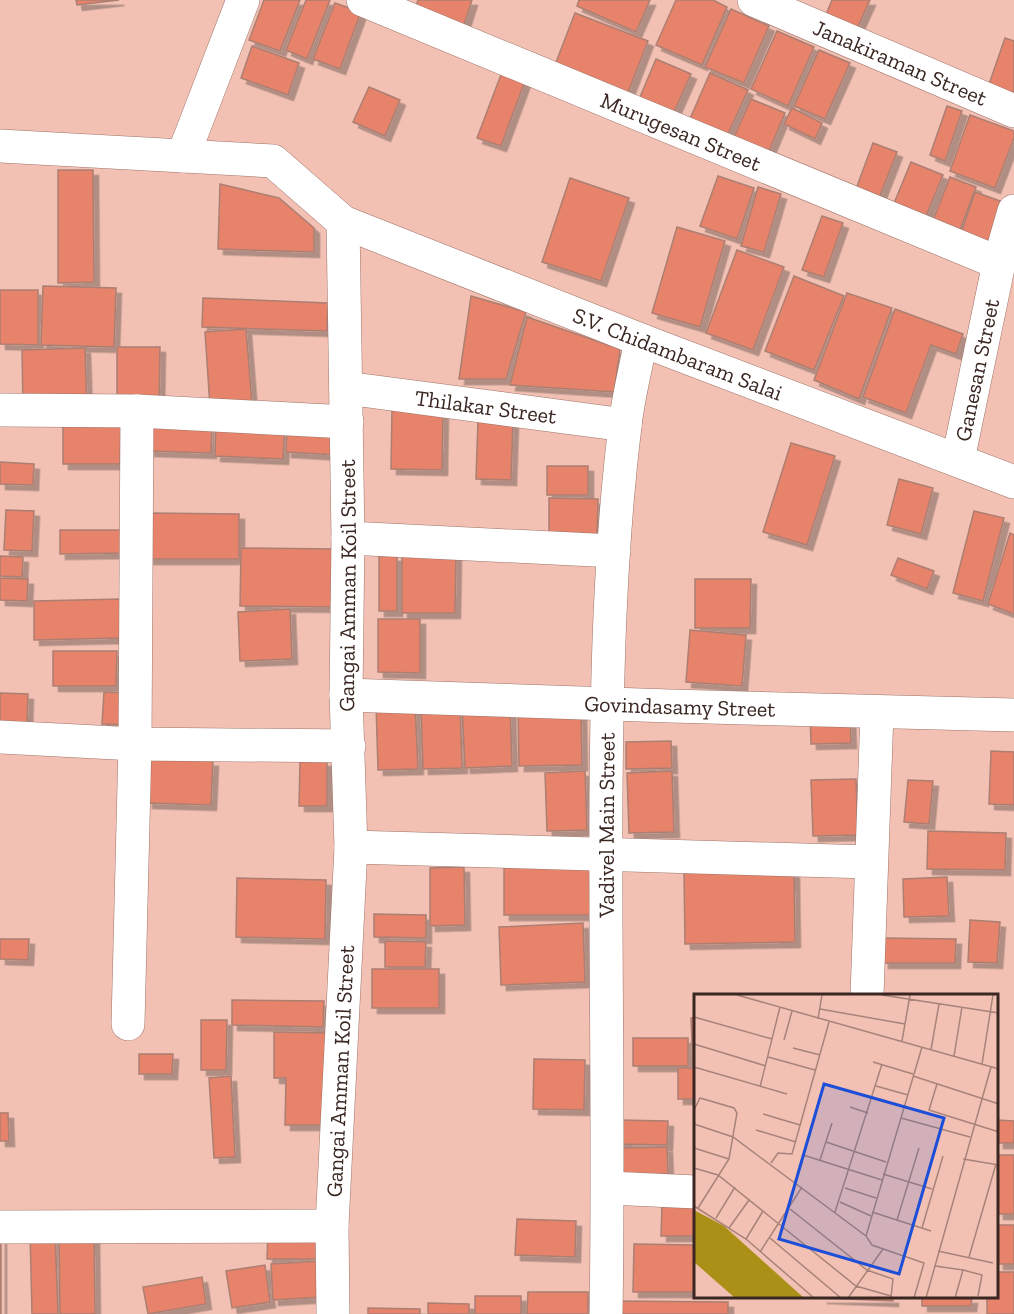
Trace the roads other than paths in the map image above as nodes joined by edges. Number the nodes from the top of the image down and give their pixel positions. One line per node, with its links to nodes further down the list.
1 (243, 0): 6 (street)
2 (363, 0): 9 (street, Murugesan Street)
3 (754, 0): 4 (street, Janakiraman Street)
4 (1014, 111)
5 (0, 146): 6 (street)
6 (183, 156): 8 (street)
7 (1014, 211): 9 (street, Ganesan Street)
8 (343, 222): 10 (street, S.V. Chidambaram Salai); 11 (street, Gangai Amman Koil Street)
9 (999, 263): 16 (street, Ganesan Street)
10 (641, 340): 15 (street, Vadivel Main Street); 16 (street, S.V. Chidambaram Salai)
11 (346, 388): 14 (street, Gangai Amman Koil Street); 15 (street, Thilakar Street)
12 (0, 410): 13 (street)
13 (136, 411): 14 (street); 25 (street)
14 (347, 422): 18 (street, Gangai Amman Koil Street)
15 (625, 425): 19 (street, Vadivel Main Street)
16 (958, 460): 17 (street, S.V. Chidambaram Salai)
17 (1014, 482)
18 (348, 538): 19 (street); 20 (street, Gangai Amman Koil Street)
19 (614, 551): 21 (street, Vadivel Main Street)
20 (346, 695): 21 (street, Govindasamy Street); 26 (street, Gangai Amman Koil Street)
21 (607, 704): 22 (street, Govindasamy Street); 28 (street, Vadivel Main Street)
22 (877, 712): 23 (street, Govindasamy Street); 29 (street)
23 (1014, 715)
24 (0, 737): 25 (street)
25 (135, 744): 26 (street); 31 (street)
26 (349, 746): 27 (street, Gangai Amman Koil Street)
27 (351, 847): 28 (street); 34 (street, Gangai Amman Koil Street)
28 (606, 854): 29 (street); 32 (street, Vadivel Main Street)
29 (870, 862): 30 (street)
30 (867, 994)
31 (128, 1024)
32 (609, 1188): 33 (street); 37 (street, Vadivel Main Street)
33 (694, 1192)
34 (332, 1226): 35 (street); 36 (street, Gangai Amman Koil Street)
35 (0, 1227)
36 (333, 1314)
37 (606, 1314)

